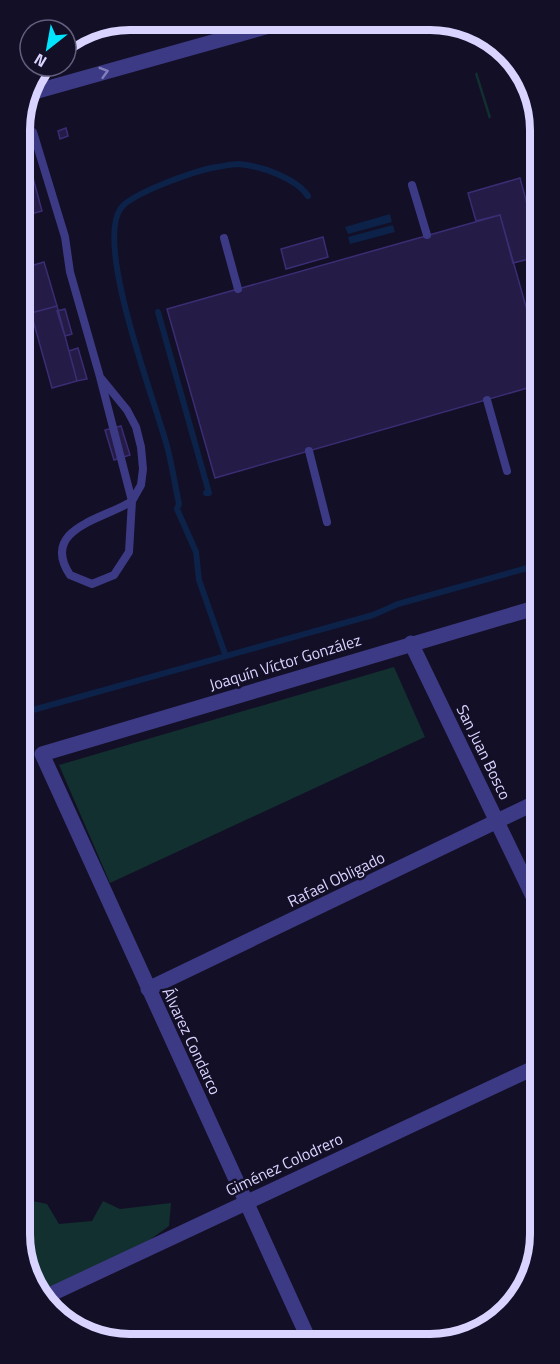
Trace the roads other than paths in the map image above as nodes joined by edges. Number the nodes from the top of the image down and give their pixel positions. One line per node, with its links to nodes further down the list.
1 (255, 30): 2 (street, one-way to 1)
2 (38, 91)
3 (33, 132): 8 (lane)
4 (412, 185): 5 (lane)
5 (427, 235)
6 (224, 238): 7 (lane)
7 (238, 289)
8 (100, 377): 12 (lane); 12 (lane)
9 (487, 400): 11 (lane)
10 (309, 451): 13 (lane)
11 (507, 471)
12 (132, 501): 12 (lane)
13 (327, 522)
14 (530, 609): 15 (street, Joaquín Víctor González)
15 (411, 643): 16 (street, Joaquín Víctor González); 18 (street, San Juan Bosco)
16 (42, 754): 20 (street, Álvarez Condarco)
17 (530, 805): 18 (street, Rafael Obligado)
18 (497, 821): 19 (street, San Juan Bosco); 20 (street, Rafael Obligado)
19 (530, 890)
20 (148, 989): 22 (street, Álvarez Condarco)
21 (530, 1070): 22 (street, Giménez Colodrero)
22 (246, 1201): 23 (street, Giménez Colodrero); 24 (street, Álvarez Condarco)
23 (51, 1294)
24 (307, 1334)

